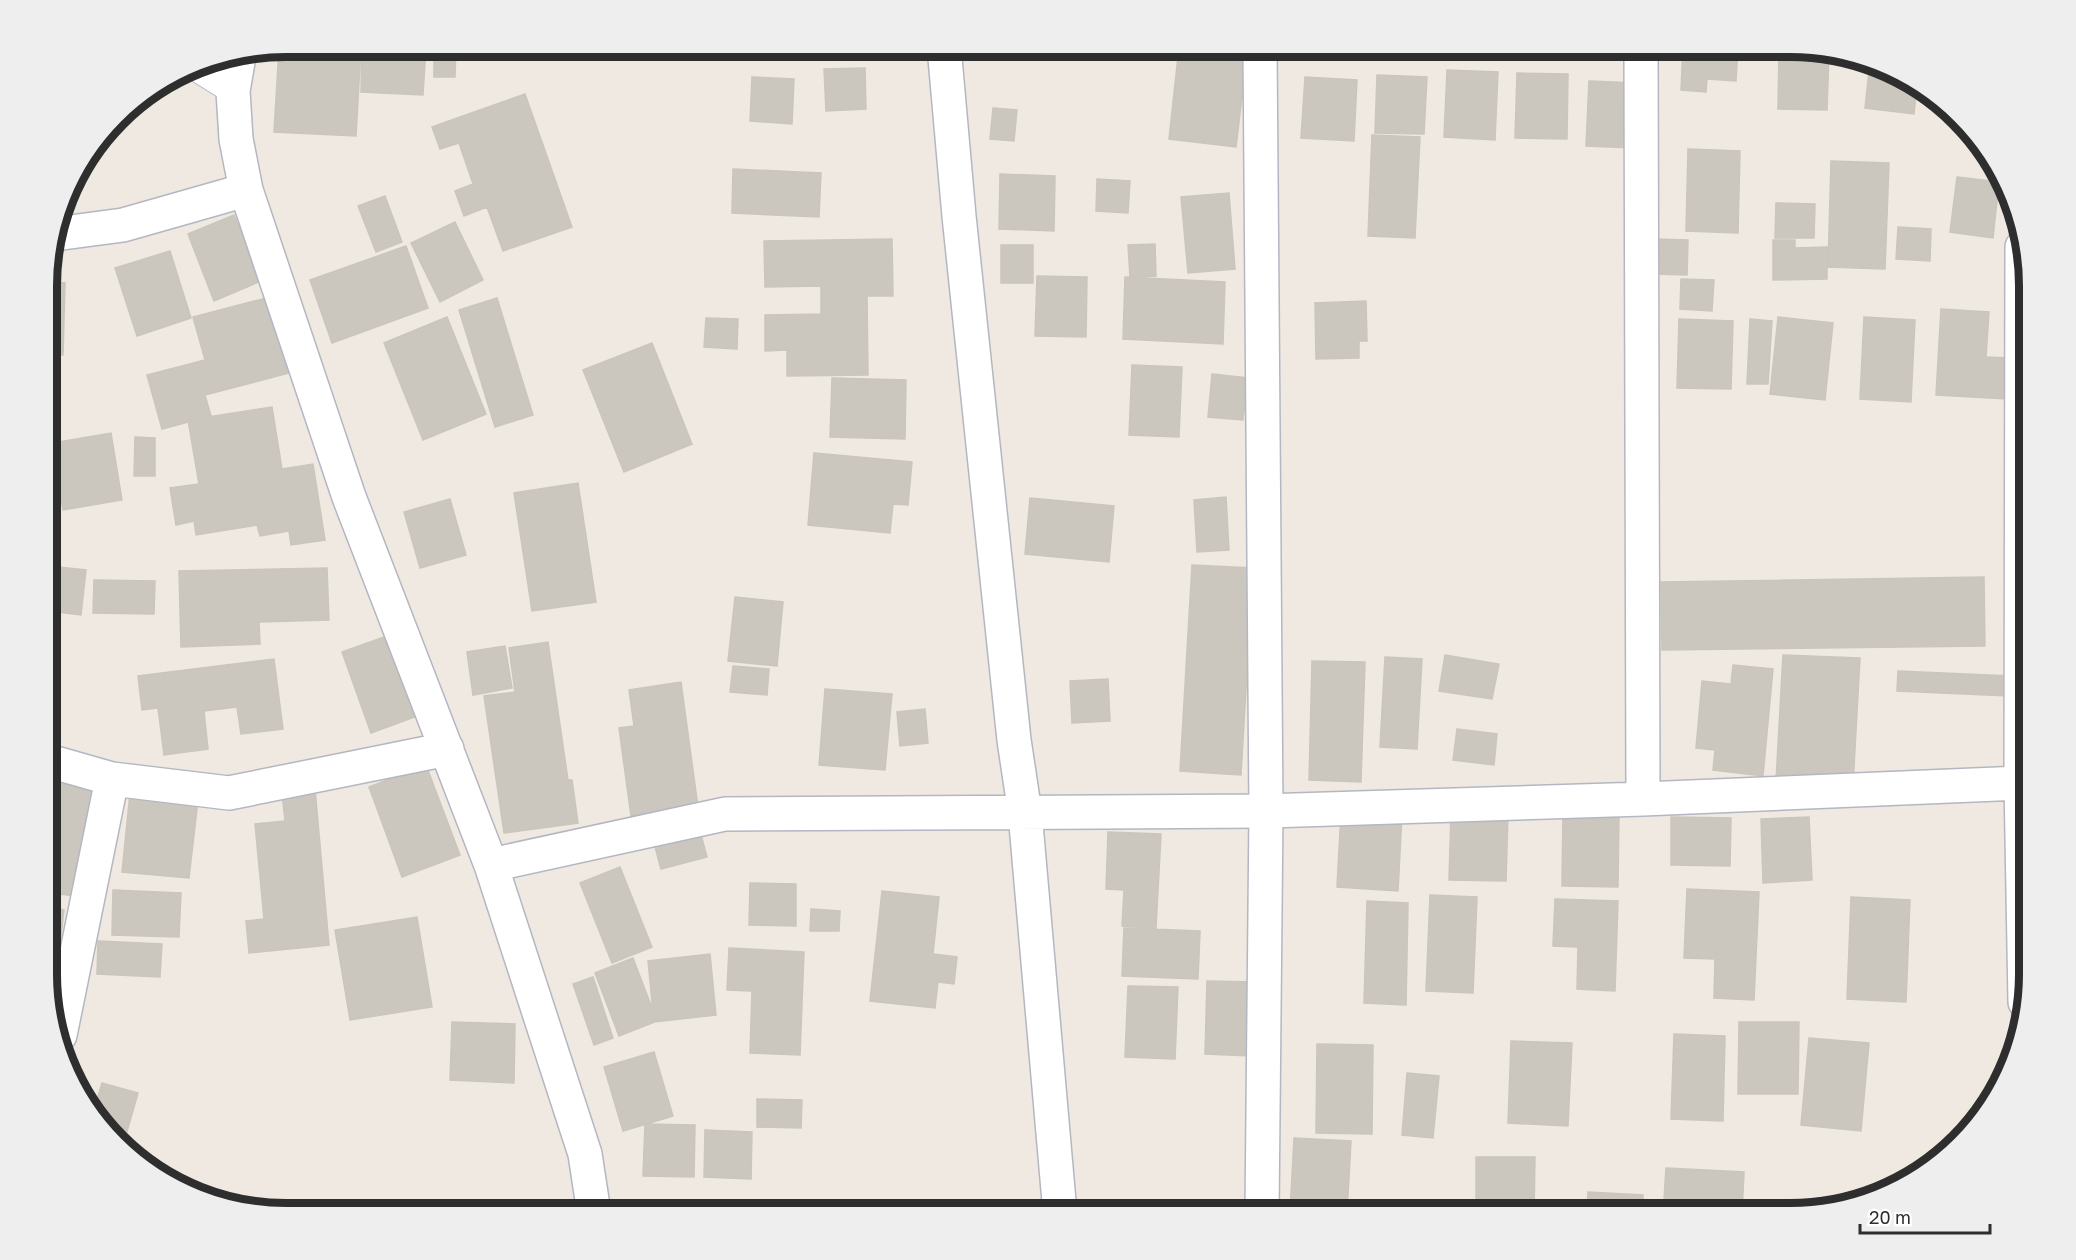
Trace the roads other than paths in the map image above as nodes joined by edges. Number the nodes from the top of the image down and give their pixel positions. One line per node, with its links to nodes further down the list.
1 (945, 57): 15 (street)
2 (1260, 57): 14 (street)
3 (1641, 57): 13 (street)
4 (238, 62): 6 (street)
5 (203, 72): 6 (lane)
6 (233, 91): 7 (street)
7 (246, 190): 8 (street); 9 (street)
8 (63, 233)
9 (447, 749): 11 (street); 16 (street)
10 (57, 764): 11 (street)
11 (112, 779): 17 (street)
12 (2019, 783): 13 (street)
13 (1643, 799): 14 (street)
14 (1266, 811): 15 (street); 20 (street)
15 (1025, 813): 16 (street); 19 (street)
16 (491, 865): 18 (street)
17 (62, 1024)
18 (592, 1203)
19 (1059, 1203)
20 (1262, 1203)

